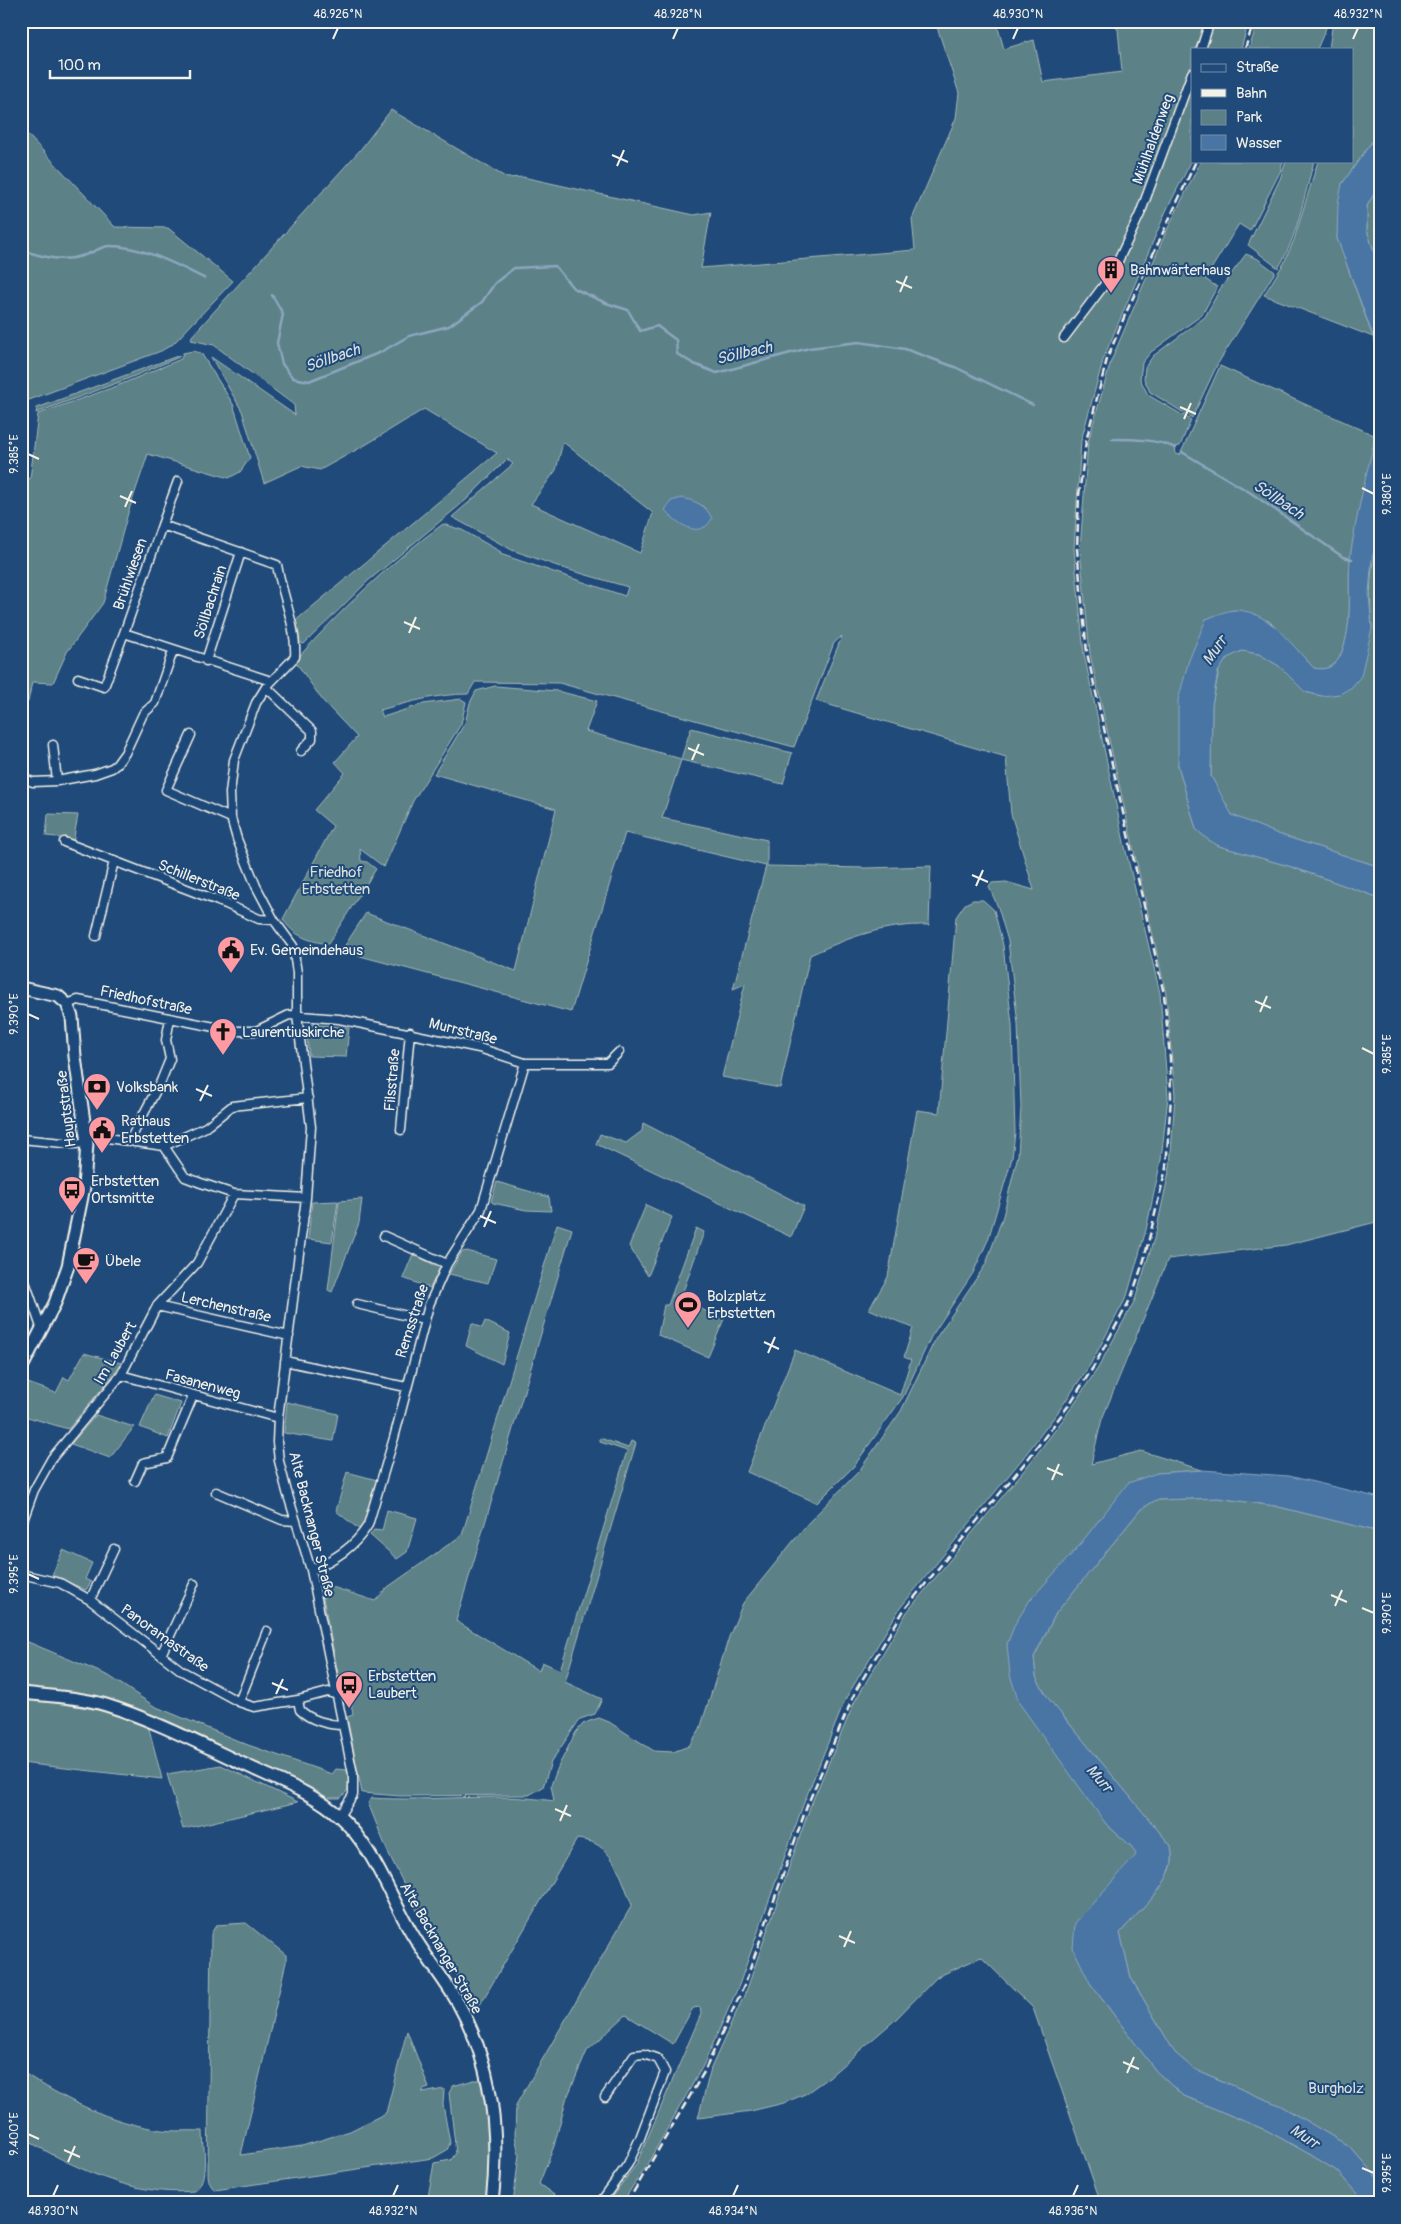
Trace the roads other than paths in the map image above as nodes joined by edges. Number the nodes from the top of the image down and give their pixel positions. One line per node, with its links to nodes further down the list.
1 (891, 21): 2 (street)
2 (912, 21)
3 (1210, 21): 4 (street)
4 (1201, 48)
5 (1191, 76): 6 (street, Mühlhaldenweg)
6 (1064, 338)
7 (178, 481): 8 (street, Brühlwiesen)
8 (162, 524): 9 (street, Brühlwiesen); 11 (street, Brühlwiesen)
9 (228, 547): 10 (street, Söllbachrain)
10 (242, 552): 13 (street, Söllbachrain); 15 (street, Söllbachrain)
11 (124, 633): 12 (street, Brühlwiesen); 14 (street, Brühlwiesen)
12 (173, 651): 13 (street, Söllbachrain); 20 (street)
13 (206, 661): 15 (street, Söllbachrain)
14 (78, 678)
15 (269, 684): 18 (street); 21 (street)
16 (191, 735): 21 (street)
17 (52, 745): 20 (street)
18 (301, 751)
19 (21, 778): 20 (street)
20 (57, 780)
21 (231, 818): 24 (street)
22 (64, 842): 23 (street, Schillerstraße)
23 (114, 861): 24 (street, Schillerstraße); 25 (street)
24 (274, 920): 28 (street)
25 (96, 936)
26 (21, 988): 27 (street)
27 (67, 1004): 29 (street, Friedhofstraße); 36 (street, Hauptstraße)
28 (297, 1015): 29 (street, Friedhofstraße); 30 (street, Murrstraße); 33 (street, Alte Backnanger Straße)
29 (170, 1019): 37 (street)
30 (410, 1032): 32 (street, Murrstraße); 34 (street, Filsstraße)
31 (618, 1052): 32 (street, Murrstraße)
32 (525, 1063): 42 (street, Remsstraße)
33 (308, 1098): 38 (street); 40 (street, Alte Backnanger Straße)
34 (401, 1130)
35 (21, 1139): 36 (street)
36 (87, 1139): 37 (street); 47 (street, Hauptstraße)
37 (130, 1140): 38 (street)
38 (164, 1146): 39 (street)
39 (234, 1194): 40 (street); 45 (street, Im Laubert)
40 (306, 1198): 48 (street, Alte Backnanger Straße)
41 (384, 1236): 42 (street)
42 (447, 1264): 46 (street, Remsstraße)
43 (22, 1273): 47 (street)
44 (357, 1304): 46 (street)
45 (157, 1306): 48 (street, Lerchenstraße); 51 (street, Im Laubert)
46 (424, 1320): 52 (street, Remsstraße)
47 (42, 1330): 50 (street, Hauptstraße)
48 (289, 1336): 49 (street, Alte Backnanger Straße)
49 (285, 1361): 52 (street); 54 (street, Alte Backnanger Straße)
50 (21, 1369)
51 (121, 1376): 53 (street, Fasanenweg); 58 (street, Im Laubert)
52 (406, 1387): 60 (street, Remsstraße)
53 (193, 1396): 54 (street, Fasanenweg); 55 (street)
54 (278, 1418): 57 (street, Alte Backnanger Straße)
55 (135, 1481)
56 (216, 1492): 57 (street)
57 (295, 1521): 60 (street, Alte Backnanger Straße)
58 (21, 1526)
59 (114, 1549): 63 (street)
60 (311, 1570): 67 (street, Alte Backnanger Straße)
61 (21, 1574): 63 (street, Panoramastraße)
62 (194, 1584): 65 (street)
63 (90, 1600): 65 (street, Panoramastraße)
64 (267, 1632): 69 (street)
65 (161, 1655): 69 (street, Panoramastraße)
66 (21, 1693): 71 (street)
67 (337, 1695): 68 (street, Panoramastraße); 70 (street, Alte Backnanger Straße)
68 (298, 1700): 69 (street, Panoramastraße); 70 (street)
69 (239, 1702)
70 (342, 1725): 71 (street, Alte Backnanger Straße)
71 (339, 1816): 73 (street, Alte Backnanger Straße)
72 (605, 2097): 74 (street)
73 (492, 2203)
74 (600, 2203)

